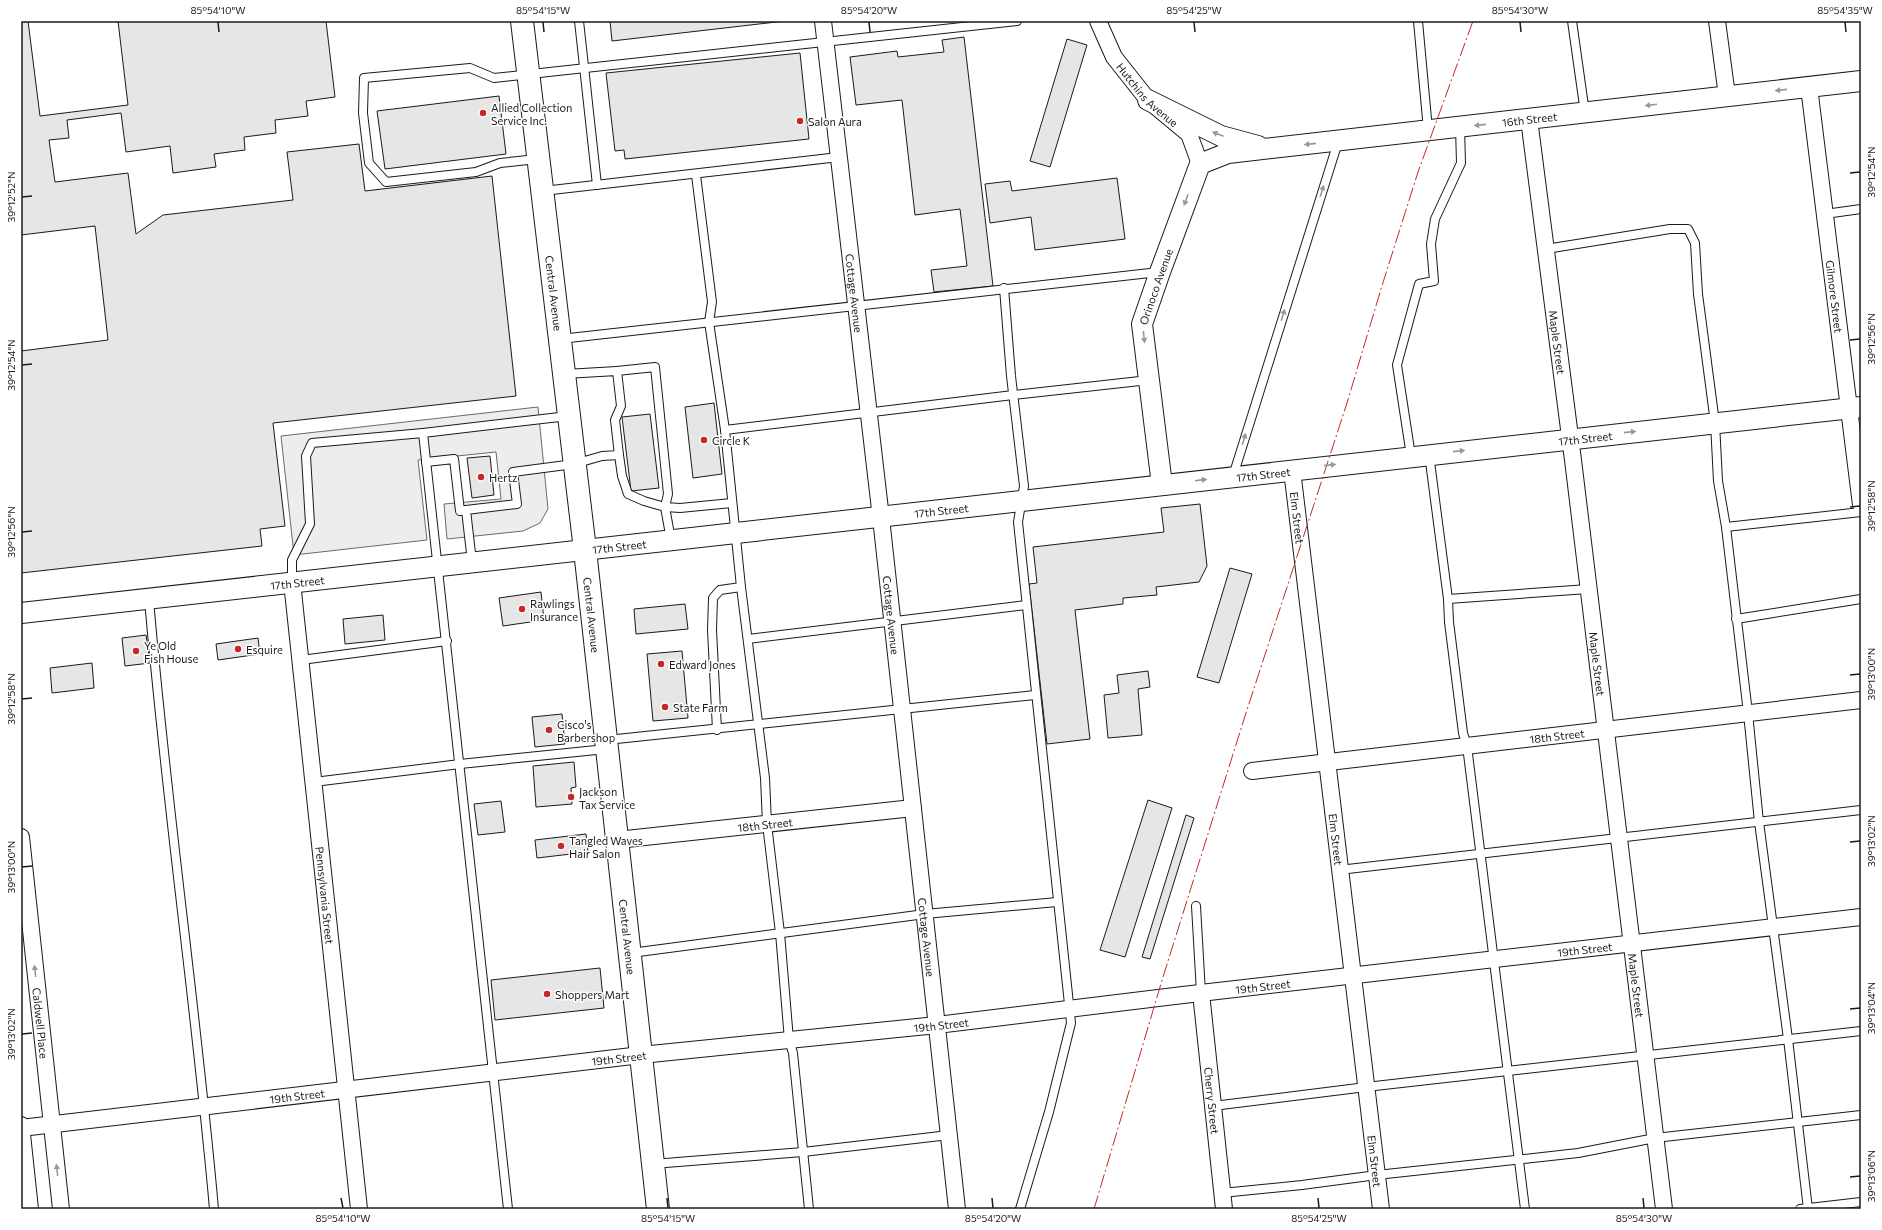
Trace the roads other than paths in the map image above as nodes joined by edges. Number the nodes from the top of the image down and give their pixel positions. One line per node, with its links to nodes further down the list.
1 (522, 21): 11 (main road, Central Avenue)
2 (579, 21): 10 (lane)
3 (823, 21): 9 (street, Cottage Avenue)
4 (1017, 21): 9 (lane)
5 (1098, 21): 15 (street, Hutchins Avenue)
6 (1418, 21): 19 (lane)
7 (1572, 21): 16 (lane)
8 (1717, 21): 14 (street)
9 (825, 43): 10 (lane); 22 (street, Cottage Avenue)
10 (584, 68): 11 (lane); 26 (lane)
11 (528, 74): 23 (main road, Central Avenue); 23 (lane)
12 (1861, 81): 13 (street, 16th Street)
13 (1809, 87): 14 (street, 16th Street, one-way to 14); 29 (street, Gilmore Street)
14 (1727, 96): 16 (street, 16th Street, one-way to 16)
15 (1148, 100): 21 (street, one-way to 15); 24 (street, Hutchins Avenue)
16 (1585, 113): 17 (street, 16th Street)
17 (1529, 119): 18 (street, 16th Street, one-way to 18); 30 (street, Maple Street)
18 (1460, 127): 19 (street, 16th Street); 48 (lane)
19 (1428, 130): 20 (street, 16th Street)
20 (1338, 141): 21 (street, 16th Street, one-way to 21); 52 (lane, one-way to 20)
21 (1269, 149): 24 (street, 16th Street)
22 (839, 158): 25 (lane); 33 (street, Cottage Avenue)
23 (538, 159): 27 (main road, Central Avenue)
24 (1200, 164): 31 (street, Orinoco Avenue, one-way to 31)
25 (696, 175): 26 (lane); 34 (lane)
26 (597, 185): 27 (lane)
27 (542, 191): 35 (main road, Central Avenue)
28 (1861, 210): 29 (lane)
29 (1825, 214): 40 (street, Gilmore Street)
30 (1546, 249): 43 (lane); 46 (street, Maple Street)
31 (1160, 272): 32 (lane); 38 (street, Orinoco Avenue, one-way to 38)
32 (1004, 288): 33 (lane); 39 (lane)
33 (856, 306): 34 (lane); 41 (street, Cottage Avenue)
34 (709, 322): 35 (lane); 44 (lane)
35 (560, 339): 37 (main road, Central Avenue)
36 (617, 371): 37 (lane); 47 (lane); 57 (lane)
37 (564, 374): 42 (main road, Central Avenue)
38 (1150, 380): 39 (lane); 53 (street, Orinoco Avenue)
39 (1013, 395): 41 (lane); 54 (lane)
40 (1855, 407): 43 (street, 17th Street); 56 (street, Gilmore Street)
41 (869, 412): 44 (lane); 60 (street, Cottage Avenue)
42 (569, 416): 45 (lane); 50 (main road, Central Avenue)
43 (1715, 423): 46 (street, 17th Street, one-way to 43); 61 (lane)
44 (725, 430): 55 (lane)
45 (422, 433): 49 (lane); 67 (lane)
46 (1570, 439): 48 (street, 17th Street, one-way to 46); 69 (street, Maple Street)
47 (619, 455): 50 (lane); 57 (lane)
48 (1420, 455): 51 (street, 17th Street, one-way to 48); 72 (lane)
49 (426, 462): 58 (lane); 66 (lane)
50 (574, 464): 58 (lane); 64 (main road, Central Avenue)
51 (1292, 470): 52 (street, 17th Street); 89 (street, Elm Street)
52 (1232, 477): 53 (street, 17th Street, one-way to 52)
53 (1162, 485): 54 (street, 17th Street)
54 (1021, 501): 60 (street, 17th Street); 73 (lane)
55 (732, 503): 57 (lane); 62 (lane)
56 (1861, 505)
57 (665, 507): 63 (lane)
58 (466, 510): 65 (lane)
59 (1861, 512): 61 (lane)
60 (881, 518): 62 (street, 17th Street); 76 (street, Cottage Avenue)
61 (1726, 527): 75 (lane)
62 (735, 533): 63 (street, 17th Street); 68 (lane)
63 (671, 540): 64 (street, 17th Street)
64 (584, 550): 65 (street, 17th Street); 87 (main road, Central Avenue)
65 (472, 562): 66 (street, 17th Street)
66 (438, 566): 67 (street, 17th Street); 78 (lane)
67 (292, 582): 70 (street, 17th Street); 79 (street, Pennsylvania Street)
68 (741, 587): 77 (lane); 85 (lane)
69 (1588, 589): 72 (lane); 86 (street, Maple Street)
70 (149, 598): 74 (street, 17th Street); 125 (lane)
71 (1861, 599): 75 (lane)
72 (1448, 600): 88 (lane)
73 (1026, 605): 76 (lane); 80 (lane)
74 (21, 613)
75 (1736, 619): 83 (lane)
76 (892, 622): 77 (lane); 82 (street, Cottage Avenue)
77 (748, 639): 84 (lane)
78 (446, 641): 79 (lane); 90 (lane)
79 (301, 660): 92 (street, Pennsylvania Street)
80 (1035, 695): 82 (lane); 102 (lane)
81 (1861, 700): 83 (street, 18th Street)
82 (902, 709): 84 (lane); 93 (street, Cottage Avenue)
83 (1748, 713): 86 (street, 18th Street); 95 (lane)
84 (758, 726): 85 (lane); 96 (lane)
85 (717, 730): 87 (lane)
86 (1605, 730): 88 (street, 18th Street); 98 (street, Maple Street)
87 (606, 745): 90 (lane); 99 (main road, Central Avenue)
88 (1467, 746): 89 (street, 18th Street); 100 (lane)
89 (1326, 762): 91 (street, 18th Street); 101 (street, Elm Street)
90 (460, 764): 92 (lane); 121 (lane)
91 (1252, 771)
92 (314, 782): 123 (street, Pennsylvania Street)
93 (913, 808): 96 (street, 18th Street); 104 (street, Cottage Avenue)
94 (1861, 810): 95 (lane)
95 (1759, 822): 98 (lane); 106 (lane)
96 (767, 824): 99 (street, 18th Street); 107 (lane)
97 (21, 837): 129 (street, Caldwell Place, one-way to 97)
98 (1618, 838): 100 (lane); 108 (street, Maple Street)
99 (617, 840): 109 (main road, Central Avenue)
100 (1480, 854): 101 (lane); 110 (lane)
101 (1339, 870): 111 (street, Elm Street)
102 (1057, 902): 104 (lane); 113 (lane)
103 (1196, 906): 112 (lane)
104 (925, 914): 107 (lane); 114 (street, Cottage Avenue)
105 (1861, 917): 106 (street, 19th Street)
106 (1774, 927): 108 (street, 19th Street); 116 (lane)
107 (780, 933): 109 (lane); 117 (lane)
108 (1631, 943): 110 (street, 19th Street); 119 (street, Maple Street)
109 (630, 953): 118 (main road, Central Avenue)
110 (1493, 959): 111 (street, 19th Street); 120 (lane)
111 (1352, 975): 112 (street, 19th Street); 122 (street, Elm Street)
112 (1200, 993): 113 (street, 19th Street); 124 (street, Cherry Street)
113 (1068, 1008): 114 (street, 19th Street); 147 (lane)
114 (938, 1025): 117 (street, 19th Street); 131 (street, Cottage Avenue)
115 (1861, 1031): 116 (lane)
116 (1788, 1039): 119 (lane); 127 (lane)
117 (789, 1040): 118 (street, 19th Street); 133 (lane)
118 (641, 1055): 121 (street, 19th Street); 135 (main road, Central Avenue)
119 (1645, 1055): 120 (lane); 132 (street, Maple Street)
120 (1508, 1071): 122 (lane); 134 (lane)
121 (494, 1072): 123 (street, 19th Street); 143 (lane)
122 (1366, 1087): 124 (lane); 136 (street, Elm Street)
123 (347, 1090): 125 (street, 19th Street); 142 (street, Pennsylvania Street)
124 (1213, 1106): 137 (street, Cherry Street)
125 (205, 1107): 129 (street, 19th Street); 141 (lane)
126 (1861, 1115): 127 (lane)
127 (1797, 1122): 132 (lane); 152 (lane)
128 (21, 1125): 130 (street)
129 (52, 1125): 130 (street, 19th Street); 140 (street, Caldwell Place, one-way to 129)
130 (21, 1128): 139 (street)
131 (949, 1135): 133 (lane); 146 (street, Cottage Avenue)
132 (1655, 1138): 134 (lane); 151 (street, Maple Street)
133 (804, 1152): 135 (lane); 145 (lane)
134 (1518, 1160): 136 (lane); 150 (lane)
135 (653, 1164): 144 (main road, Central Avenue)
136 (1377, 1175): 137 (lane); 149 (street, Elm Street)
137 (1222, 1193): 148 (street, Cherry Street)
138 (1861, 1202): 152 (lane)
139 (30, 1209)
140 (61, 1209)
141 (214, 1209)
142 (359, 1209)
143 (508, 1209)
144 (658, 1209)
145 (809, 1209)
146 (957, 1209)
147 (1020, 1209)
148 (1224, 1209)
149 (1381, 1209)
150 (1524, 1209)
151 (1664, 1209)
152 (1805, 1209)

